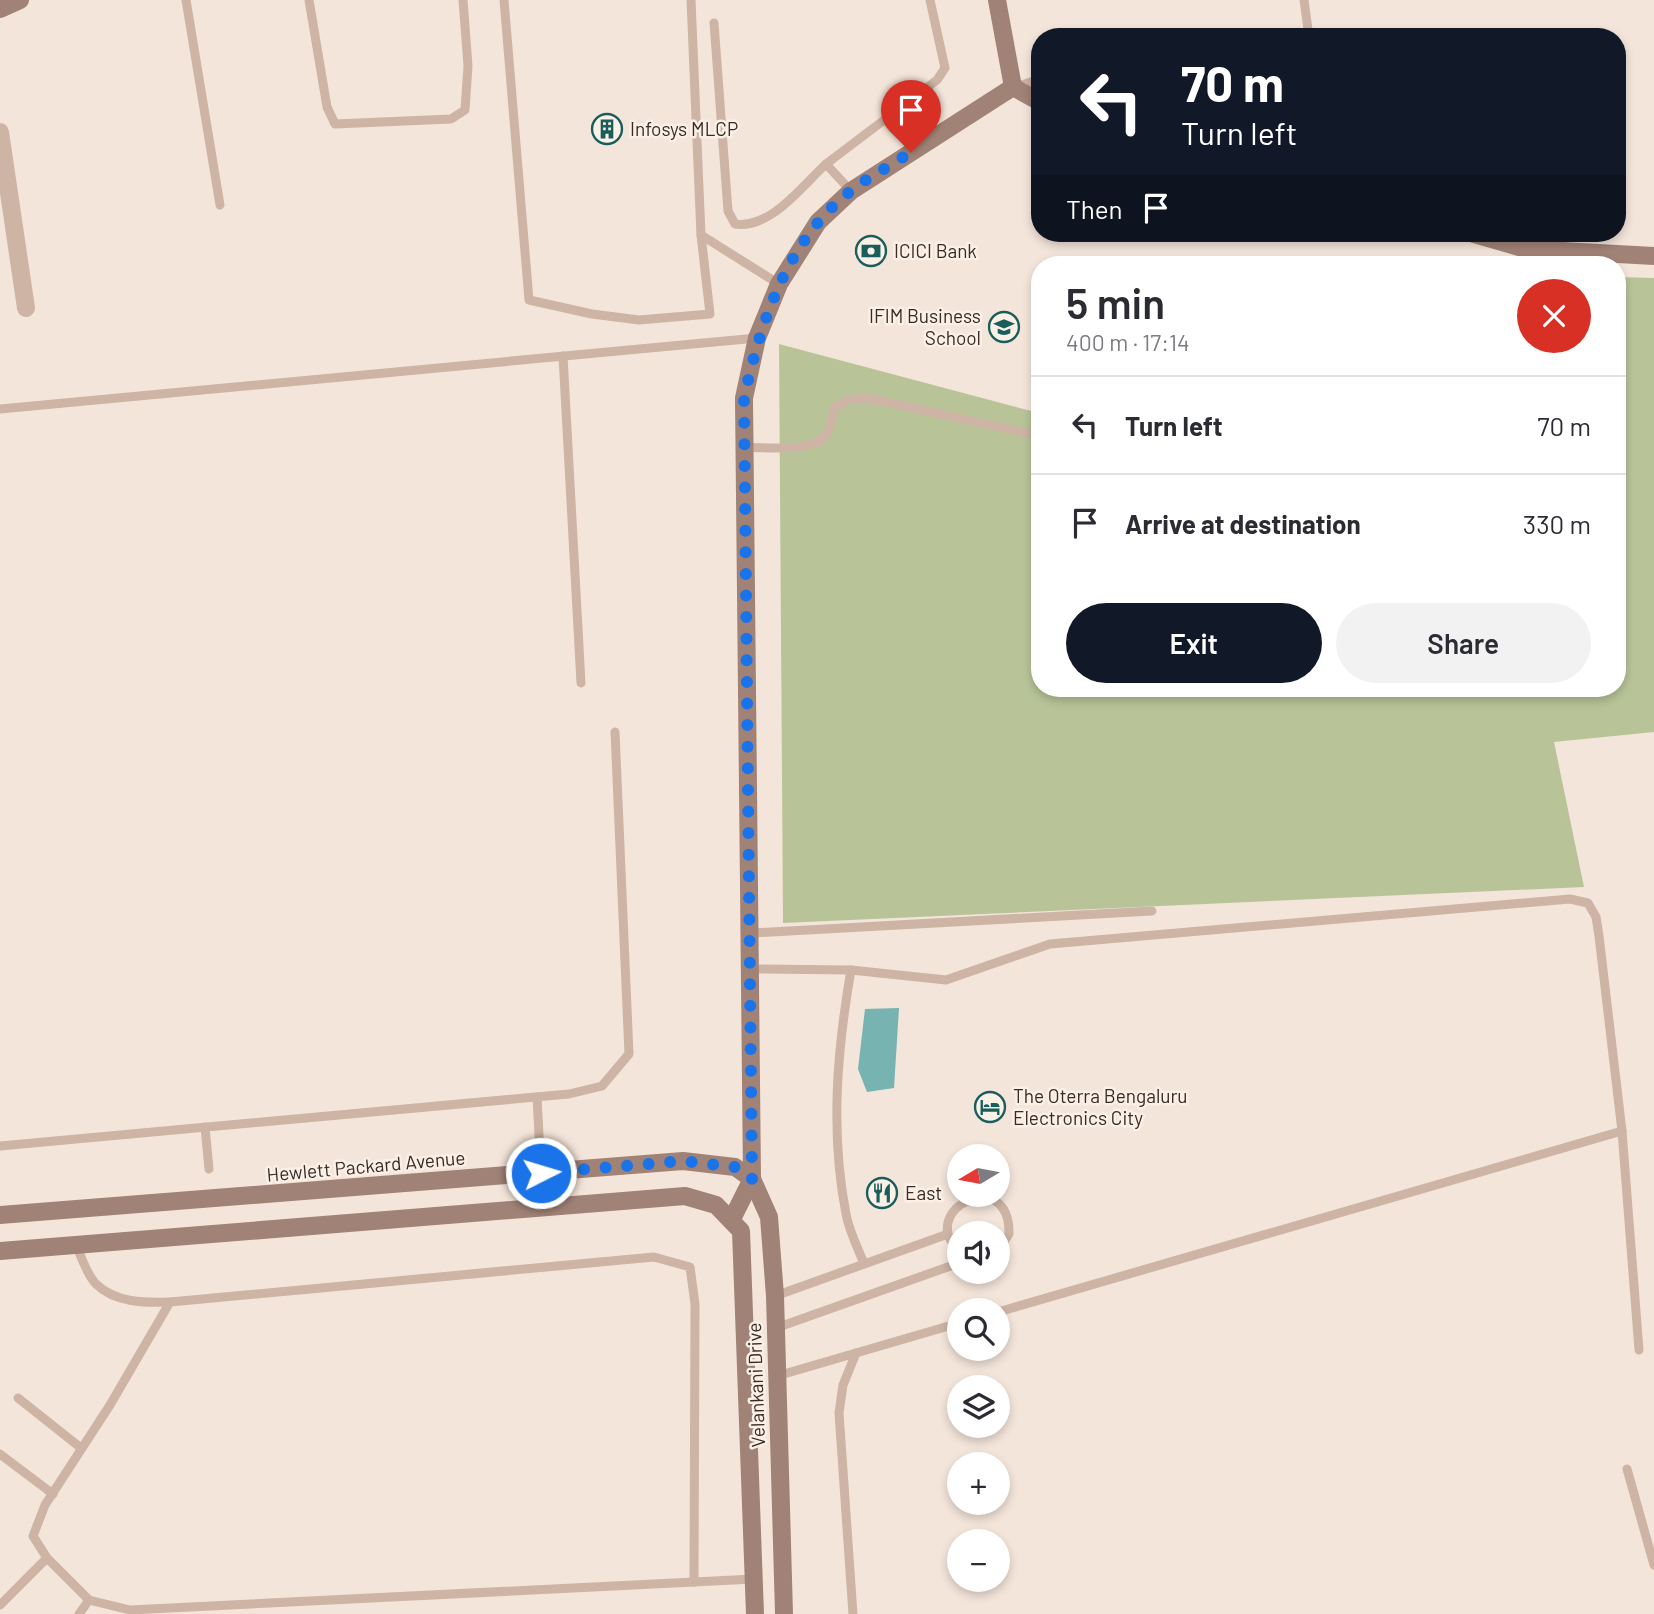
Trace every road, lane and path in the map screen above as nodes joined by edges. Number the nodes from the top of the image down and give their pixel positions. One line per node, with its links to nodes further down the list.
1 (20, 0): 10 (street)
2 (186, 0): 19 (lane)
3 (309, 0): 4 (lane)
4 (463, 0)
5 (504, 0): 20 (lane)
6 (691, 0): 20 (lane)
7 (930, 0): 17 (lane)
8 (997, 0): 14 (street)
9 (1304, 0): 12 (lane)
10 (0, 9)
11 (714, 23): 17 (lane)
12 (1308, 28)
13 (1031, 82): 14 (lane)
14 (1013, 87): 15 (street); 18 (street)
15 (1031, 97)
16 (0, 132): 24 (street)
17 (827, 164): 18 (lane)
18 (851, 191): 23 (street)
19 (220, 205)
20 (701, 235): 23 (lane)
21 (1504, 242): 22 (street)
22 (1654, 256)
23 (779, 284): 25 (street)
24 (26, 308)
25 (757, 338): 26 (lane); 29 (street)
26 (564, 356): 27 (lane); 30 (lane)
27 (0, 409)
28 (1031, 434): 29 (lane)
29 (746, 447): 33 (street)
30 (582, 683)
31 (615, 732): 36 (lane)
32 (1152, 911): 33 (lane)
33 (752, 933): 34 (street)
34 (752, 969): 35 (lane); 42 (street)
35 (850, 970): 38 (lane); 50 (lane)
36 (537, 1097): 37 (lane); 41 (lane)
37 (205, 1127): 39 (lane); 40 (lane)
38 (1622, 1131): 54 (lane); 57 (lane)
39 (0, 1146)
40 (209, 1169)
41 (541, 1173): 42 (street, Hewlett Packard Avenue); 43 (street, Hewlett Packard Avenue)
42 (752, 1179): 44 (street); 52 (street, Velankani Drive)
43 (0, 1215)
44 (732, 1219): 48 (street, Velankani Drive); 67 (street, Velankani Drive)
45 (949, 1221): 46 (lane)
46 (1008, 1221)
47 (947, 1234): 50 (lane)
48 (76, 1245): 49 (street); 53 (lane)
49 (0, 1251)
50 (864, 1264): 52 (lane)
51 (947, 1267): 56 (lane)
52 (775, 1296): 56 (street, Velankani Drive)
53 (170, 1301): 61 (lane); 68 (lane)
54 (1010, 1309)
55 (947, 1326): 58 (lane)
56 (776, 1328): 59 (street, Velankani Drive)
57 (1639, 1350)
58 (856, 1353): 59 (lane); 74 (lane)
59 (777, 1376): 73 (street, Velankani Drive)
60 (18, 1398): 61 (lane)
61 (81, 1448): 64 (lane)
62 (0, 1454): 64 (lane)
63 (1627, 1469): 66 (lane)
64 (52, 1494): 65 (lane)
65 (47, 1558): 69 (lane); 70 (lane)
66 (1654, 1565)
67 (754, 1579): 68 (lane); 72 (street, Velankani Drive)
68 (694, 1582): 69 (lane)
69 (89, 1600): 71 (lane)
70 (0, 1605)
71 (79, 1614)
72 (755, 1614)
73 (784, 1614)
74 (853, 1614)

